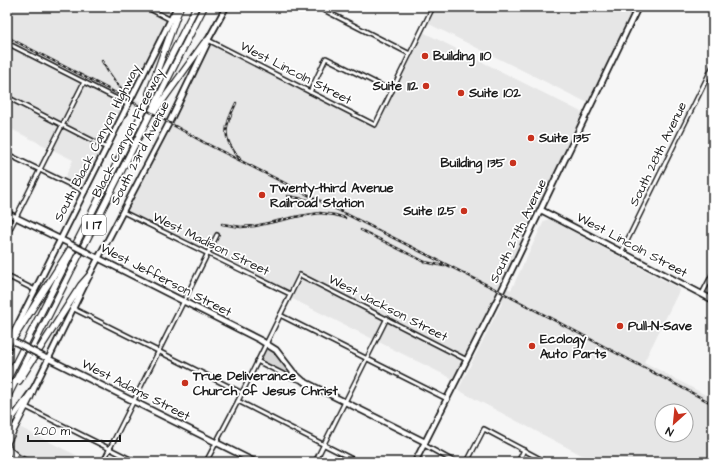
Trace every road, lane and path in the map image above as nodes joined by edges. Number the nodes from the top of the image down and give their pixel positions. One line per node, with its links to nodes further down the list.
1 (146, 7): 9 (street)
2 (179, 7): 9 (main road, South Black Canyon Highway); 19 (highway)
3 (196, 7): 19 (highway, Black Canyon Freeway / I 17)
4 (204, 7): 21 (highway, Black Canyon Freeway / I 17)
5 (226, 7): 10 (main road, South 23rd Avenue)
6 (318, 7): 12 (street)
7 (433, 7): 12 (street)
8 (638, 7): 26 (main road, South 27th Avenue)
9 (171, 20): 18 (main road, South Black Canyon Highway)
10 (208, 40): 16 (street, West Lincoln Street); 21 (highway); 27 (main road, South 23rd Avenue)
11 (7, 43): 14 (street)
12 (410, 54): 15 (street)
13 (713, 66): 34 (street, South 28th Avenue)
14 (84, 82): 18 (street); 20 (street)
15 (392, 91): 16 (street, West Lincoln Street); 16 (street)
16 (310, 92)
17 (7, 97): 20 (street)
18 (129, 105): 22 (main road, South Black Canyon Highway)
19 (138, 120): 33 (highway, Black Canyon Freeway / I 17)
20 (62, 125): 22 (street); 24 (street)
21 (142, 130): 61 (highway, Black Canyon Freeway / I 17)
22 (107, 148): 25 (main road, South Black Canyon Highway)
23 (7, 154): 24 (street)
24 (40, 170): 25 (street); 29 (street)
25 (84, 192): 32 (main road, South Black Canyon Highway)
26 (541, 210): 34 (main road, West Lincoln Street); 55 (main road, South 27th Avenue)
27 (123, 212): 35 (street, West Madison Street); 36 (main road, South 23rd Avenue)
28 (7, 213): 29 (main road, West Jefferson Street)
29 (16, 218): 30 (street); 32 (main road, West Jefferson Street)
30 (7, 235)
31 (217, 235): 35 (street)
32 (61, 240): 36 (main road, West Jefferson Street, bridge); 40 (main road, South Black Canyon Highway)
33 (78, 241): 48 (highway); 57 (highway, Black Canyon Freeway / I 17)
34 (622, 252): 42 (main road, West Lincoln Street)
35 (208, 254): 41 (street, West Madison Street); 44 (street)
36 (98, 258): 39 (main road, South 23rd Avenue); 44 (main road, West Jefferson Street)
37 (713, 273): 42 (street)
38 (7, 276): 40 (street)
39 (89, 276): 45 (main road, South 23rd Avenue); 61 (highway)
40 (36, 290): 48 (main road, South Black Canyon Highway)
41 (290, 294): 46 (street); 47 (street, West Jackson Street)
42 (702, 294): 43 (main road, West Lincoln Street)
43 (713, 300)
44 (184, 302): 49 (main road, West Jefferson Street); 51 (street)
45 (74, 309): 51 (street); 53 (main road, South 23rd Avenue)
46 (280, 315): 49 (street); 54 (street)
47 (387, 318): 54 (street); 55 (street, West Jackson Street)
48 (11, 340): 50 (main road, South Black Canyon Highway); 52 (highway); 53 (main road, West Adams Street, bridge)
49 (266, 343): 56 (street); 58 (main road, West Jefferson Street)
50 (7, 346)
51 (159, 351): 60 (street); 63 (street)
52 (7, 352)
53 (46, 358): 59 (main road, South 23rd Avenue); 63 (main road, West Adams Street)
54 (367, 358): 62 (street); 65 (street)
55 (467, 360): 62 (main road, South 27th Avenue)
56 (258, 361): 58 (street, West Jefferson Street); 60 (street)
57 (7, 380)
58 (303, 381): 65 (main road, West Jefferson Street)
59 (34, 388): 66 (main road); 67 (main road, South 23rd Avenue)
60 (242, 393): 64 (street)
61 (8, 396)
62 (447, 399): 70 (main road, South 27th Avenue)
63 (134, 401): 68 (main road, West Adams Street); 71 (street)
64 (238, 402): 68 (street); 69 (street)
65 (345, 402): 69 (street); 70 (main road, West Jefferson Street)
66 (26, 407): 71 (street); 74 (main road)
67 (7, 426)
68 (217, 443): 80 (street); 81 (main road, West Adams Street)
69 (324, 444): 82 (street); 83 (street)
70 (425, 444): 84 (main road, South 27th Avenue); 85 (street, West Jefferson Street)
71 (110, 449): 78 (street); 79 (street)
72 (524, 450): 86 (street); 87 (street); 88 (street)
73 (7, 452): 74 (main road)
74 (16, 456): 77 (main road)
75 (7, 459): 76 (main road)
76 (13, 462)
77 (27, 462)
78 (103, 462)
79 (136, 462)
80 (206, 462)
81 (255, 462)
82 (315, 462)
83 (358, 462)
84 (415, 462)
85 (455, 462)
86 (467, 462)
87 (518, 462)
88 (546, 462)

